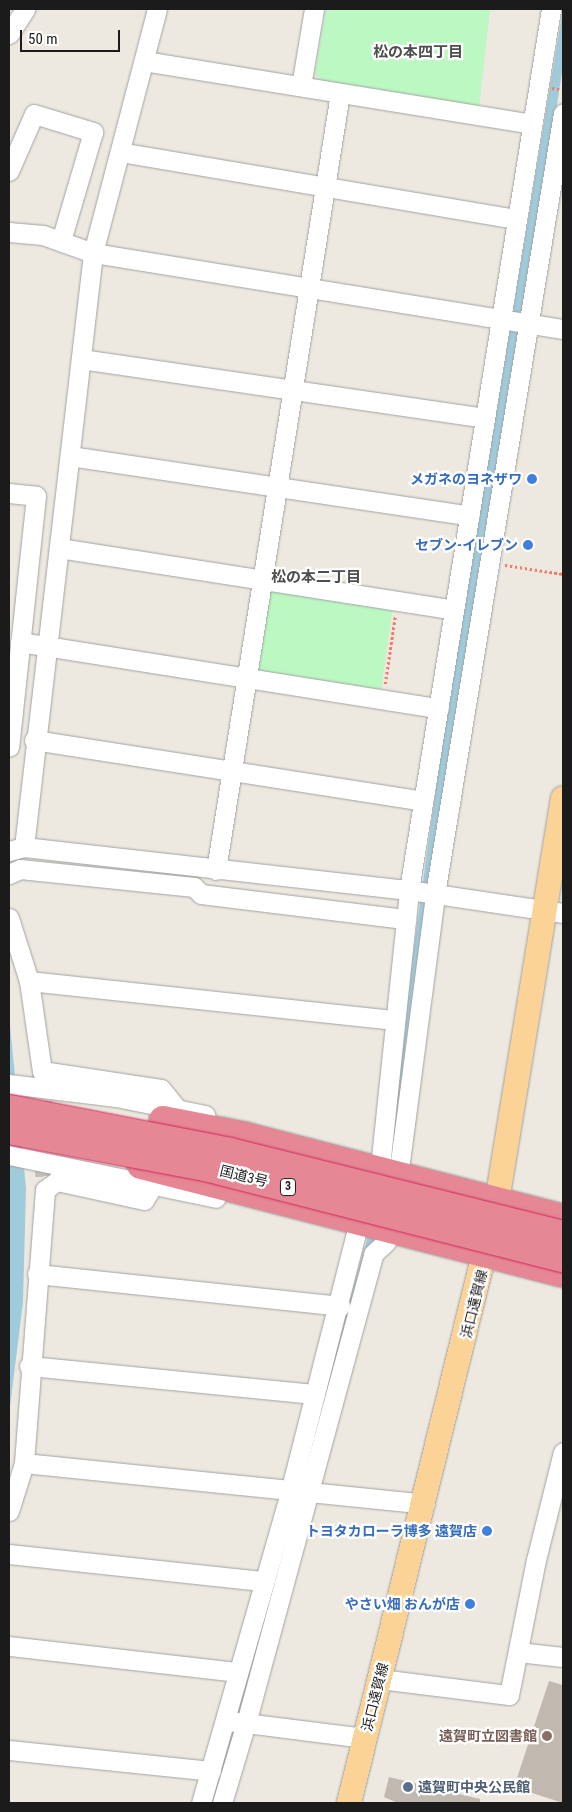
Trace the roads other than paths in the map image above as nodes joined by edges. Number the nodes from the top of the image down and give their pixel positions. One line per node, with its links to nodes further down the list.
1 (25, 9): 5 (street)
2 (157, 9): 6 (street)
3 (314, 9): 7 (street)
4 (551, 9): 10 (street)
5 (9, 34)
6 (144, 61): 7 (street); 11 (street)
7 (302, 86): 8 (street)
8 (340, 92): 10 (street); 13 (street)
9 (563, 114): 20 (street)
10 (532, 124): 14 (street)
11 (120, 152): 13 (street); 17 (street)
12 (9, 171): 16 (street)
13 (324, 187): 14 (street); 18 (street)
14 (516, 219): 19 (street)
15 (9, 232): 16 (street)
16 (61, 241): 17 (street)
17 (93, 254): 18 (street); 22 (street)
18 (308, 290): 19 (street); 23 (street)
19 (500, 318): 20 (street); 24 (street)
20 (526, 323): 21 (street); 45 (street)
21 (563, 329)
22 (81, 359): 23 (street); 25 (street)
23 (290, 388): 24 (street); 26 (street)
24 (485, 418): 28 (street)
25 (70, 456): 26 (street); 29 (street)
26 (274, 486): 28 (street); 30 (street)
27 (9, 493): 32 (street)
28 (470, 516): 31 (street)
29 (59, 548): 30 (street); 33 (street)
30 (260, 579): 31 (street); 34 (street)
31 (453, 610): 35 (street)
32 (20, 642): 33 (street); 37 (street)
33 (46, 645): 34 (street); 36 (street)
34 (246, 675): 35 (street); 38 (street)
35 (439, 708): 40 (street)
36 (34, 740): 38 (street); 41 (street)
37 (9, 748)
38 (231, 770): 40 (street); 42 (street)
39 (563, 798): 46 (main road, 浜口遠賀線)
40 (422, 801): 44 (street)
41 (17, 849): 42 (street)
42 (216, 870): 44 (street)
43 (9, 874): 48 (street)
44 (409, 890): 45 (street); 48 (street)
45 (435, 894): 46 (street); 59 (street)
46 (554, 912): 62 (main road, 浜口遠賀線)
47 (9, 918): 49 (street)
48 (406, 918): 50 (street)
49 (29, 981): 50 (street); 54 (street)
50 (395, 1020): 58 (street)
51 (9, 1084): 54 (street)
52 (9, 1101): 54 (highway)
53 (9, 1109): 63 (highway, 国道3号 / 3, bridge)
54 (170, 1114): 58 (street); 61 (highway)
55 (9, 1130): 56 (highway, 国道3号 / 3, bridge)
56 (111, 1148): 60 (highway, bridge); 68 (highway, 国道3号 / 3, bridge)
57 (9, 1155): 60 (street)
58 (381, 1158): 59 (street)
59 (399, 1169): 61 (street)
60 (151, 1176): 64 (street); 65 (highway); 70 (street)
61 (424, 1184): 62 (highway)
62 (498, 1201): 63 (highway); 67 (main road, 浜口遠賀線)
63 (561, 1220)
64 (356, 1233): 66 (street); 71 (street)
65 (416, 1235): 66 (street); 67 (highway)
66 (386, 1242): 77 (street)
67 (486, 1256): 69 (highway); 78 (main road, 浜口遠賀線)
68 (563, 1258)
69 (563, 1273)
70 (37, 1274): 71 (street); 72 (street)
71 (340, 1306): 73 (street)
72 (29, 1366): 73 (street); 75 (street)
73 (315, 1394): 76 (street)
74 (563, 1452): 83 (street)
75 (24, 1463): 76 (street); 79 (street)
76 (290, 1492): 77 (street); 81 (street)
77 (310, 1494): 78 (street); 88 (street)
78 (425, 1504): 86 (main road, 浜口遠賀線)
79 (9, 1511)
80 (9, 1554): 81 (street)
81 (262, 1581): 85 (street)
82 (9, 1646): 85 (street)
83 (518, 1652): 84 (street); 86 (street)
84 (563, 1657)
85 (238, 1672): 87 (street)
86 (380, 1678): 89 (main road, 浜口遠賀線)
87 (225, 1721): 88 (street); 91 (street)
88 (246, 1723): 89 (street); 93 (street)
89 (365, 1738): 94 (main road, 浜口遠賀線)
90 (9, 1750): 91 (street)
91 (211, 1770): 92 (street)
92 (201, 1803)
93 (222, 1803)
94 (349, 1803)

